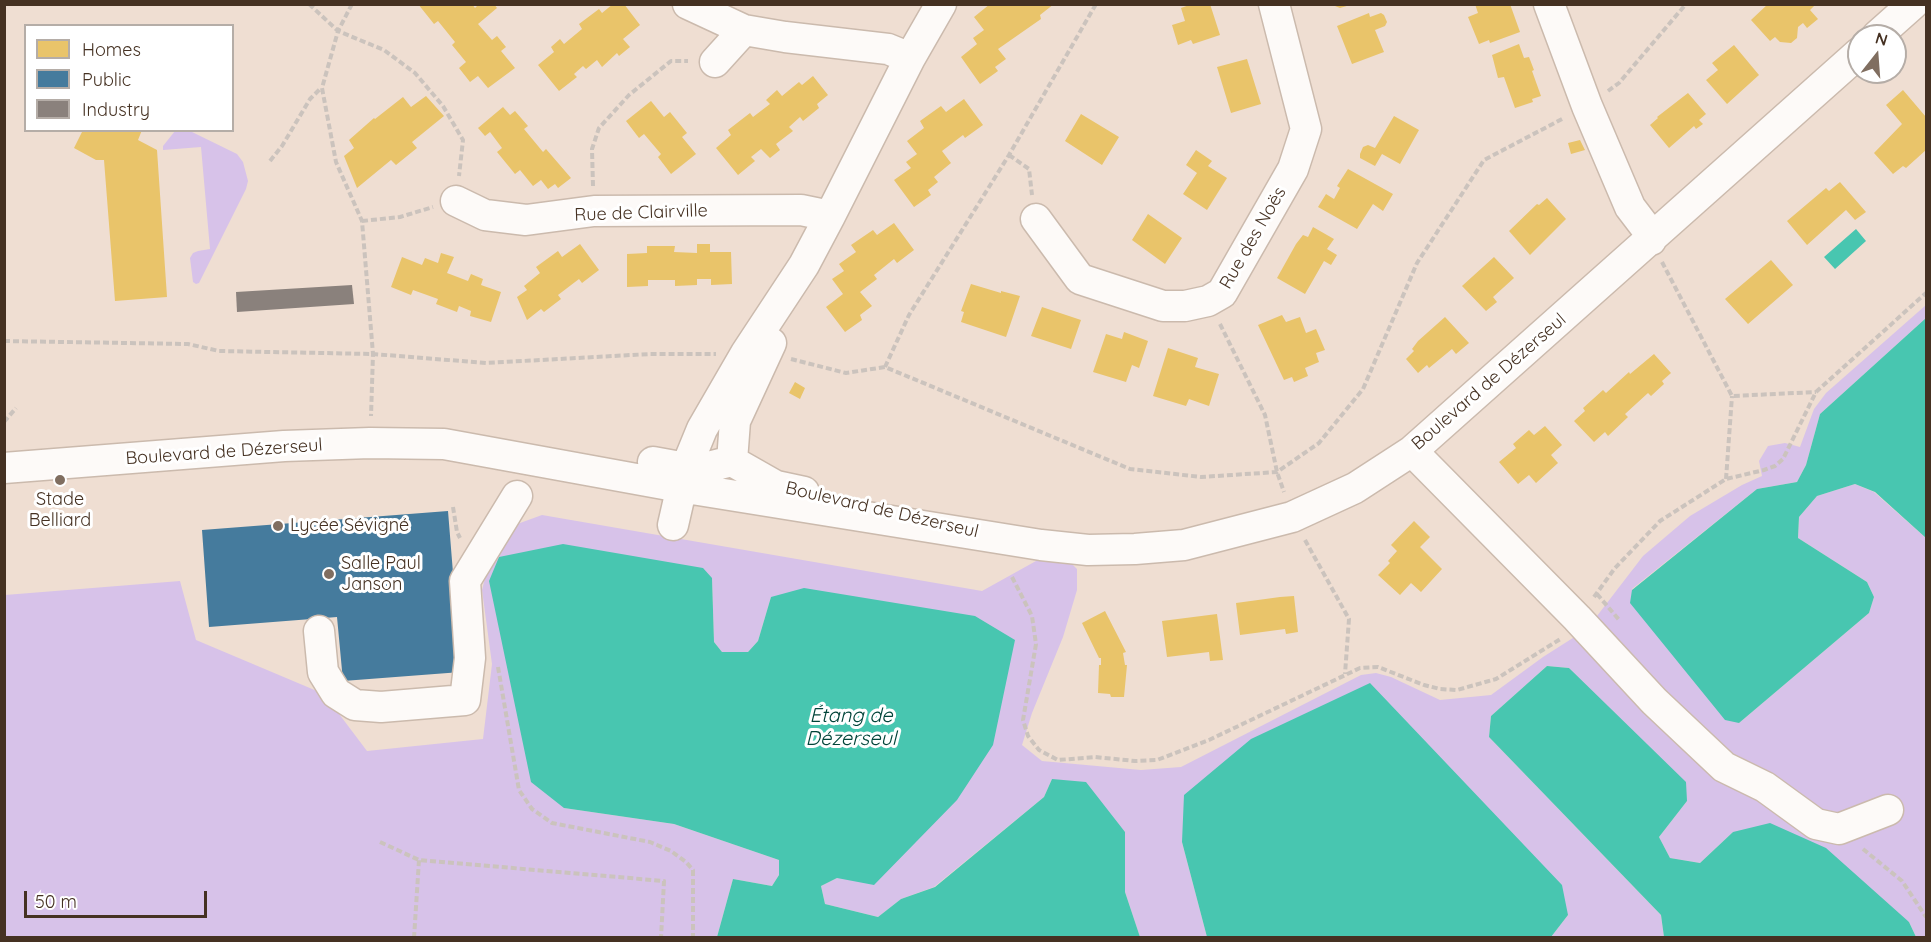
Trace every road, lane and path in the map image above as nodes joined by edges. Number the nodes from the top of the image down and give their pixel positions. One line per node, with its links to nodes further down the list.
1 (309, 4): 12 (path)
2 (352, 4): 12 (path)
3 (688, 4): 11 (street)
4 (941, 4): 13 (street)
5 (1096, 4): 18 (path)
6 (1274, 4): 27 (street, Rue des Noës)
7 (1549, 4): 17 (street)
8 (1686, 4): 17 (path)
9 (1912, 4): 10 (street)
10 (1890, 24)
11 (744, 30): 13 (street); 14 (street)
12 (338, 31): 16 (path); 20 (path)
13 (910, 58): 22 (street)
14 (715, 62): 21 (path)
15 (1847, 63): 25 (street, Boulevard de Dézerseul)
16 (322, 88): 19 (path); 24 (path)
17 (1587, 106): 25 (street); 40 (path)
18 (1009, 154): 23 (path); 31 (path)
19 (270, 161)
20 (456, 201): 21 (street, Rue de Clairville); 24 (path)
21 (594, 211): 22 (street, Rue de Clairville)
22 (830, 216): 29 (street)
23 (1036, 219): 27 (street, Rue des Noës)
24 (362, 221): 30 (path)
25 (1651, 240): 33 (path); 37 (street, Boulevard de Dézerseul)
26 (1926, 293): 32 (path)
27 (1208, 301): 40 (path)
28 (4, 341): 30 (path)
29 (756, 353): 30 (path); 31 (path); 38 (street); 41 (street)
30 (373, 354): 36 (path)
31 (885, 367): 40 (path)
32 (1816, 392): 33 (path); 42 (path)
33 (1732, 396): 42 (path)
34 (16, 408): 35 (path)
35 (4, 422)
36 (370, 443): 39 (street, Boulevard de Dézerseul); 41 (street, Boulevard de Dézerseul)
37 (1412, 452): 44 (street, Boulevard de Dézerseul); 48 (street)
38 (732, 461): 41 (street, Boulevard de Dézerseul); 46 (street, Boulevard de Dézerseul)
39 (4, 468)
40 (1277, 472): 44 (path)
41 (683, 478): 45 (street); 46 (street, Boulevard de Dézerseul)
42 (1726, 479): 48 (path)
43 (518, 496): 49 (street)
44 (1292, 517): 46 (street, Boulevard de Dézerseul); 51 (path)
45 (673, 525)
46 (1041, 545)
47 (1012, 577): 51 (path)
48 (1577, 618): 51 (path); 53 (street)
49 (319, 631)
50 (498, 664): 59 (path)
51 (1344, 675)
52 (1888, 810): 53 (street)
53 (1839, 829): 56 (path)
54 (380, 842): 55 (path)
55 (419, 860): 57 (path); 58 (path)
56 (1926, 917)
57 (414, 938)
58 (661, 938)
59 (693, 938)

